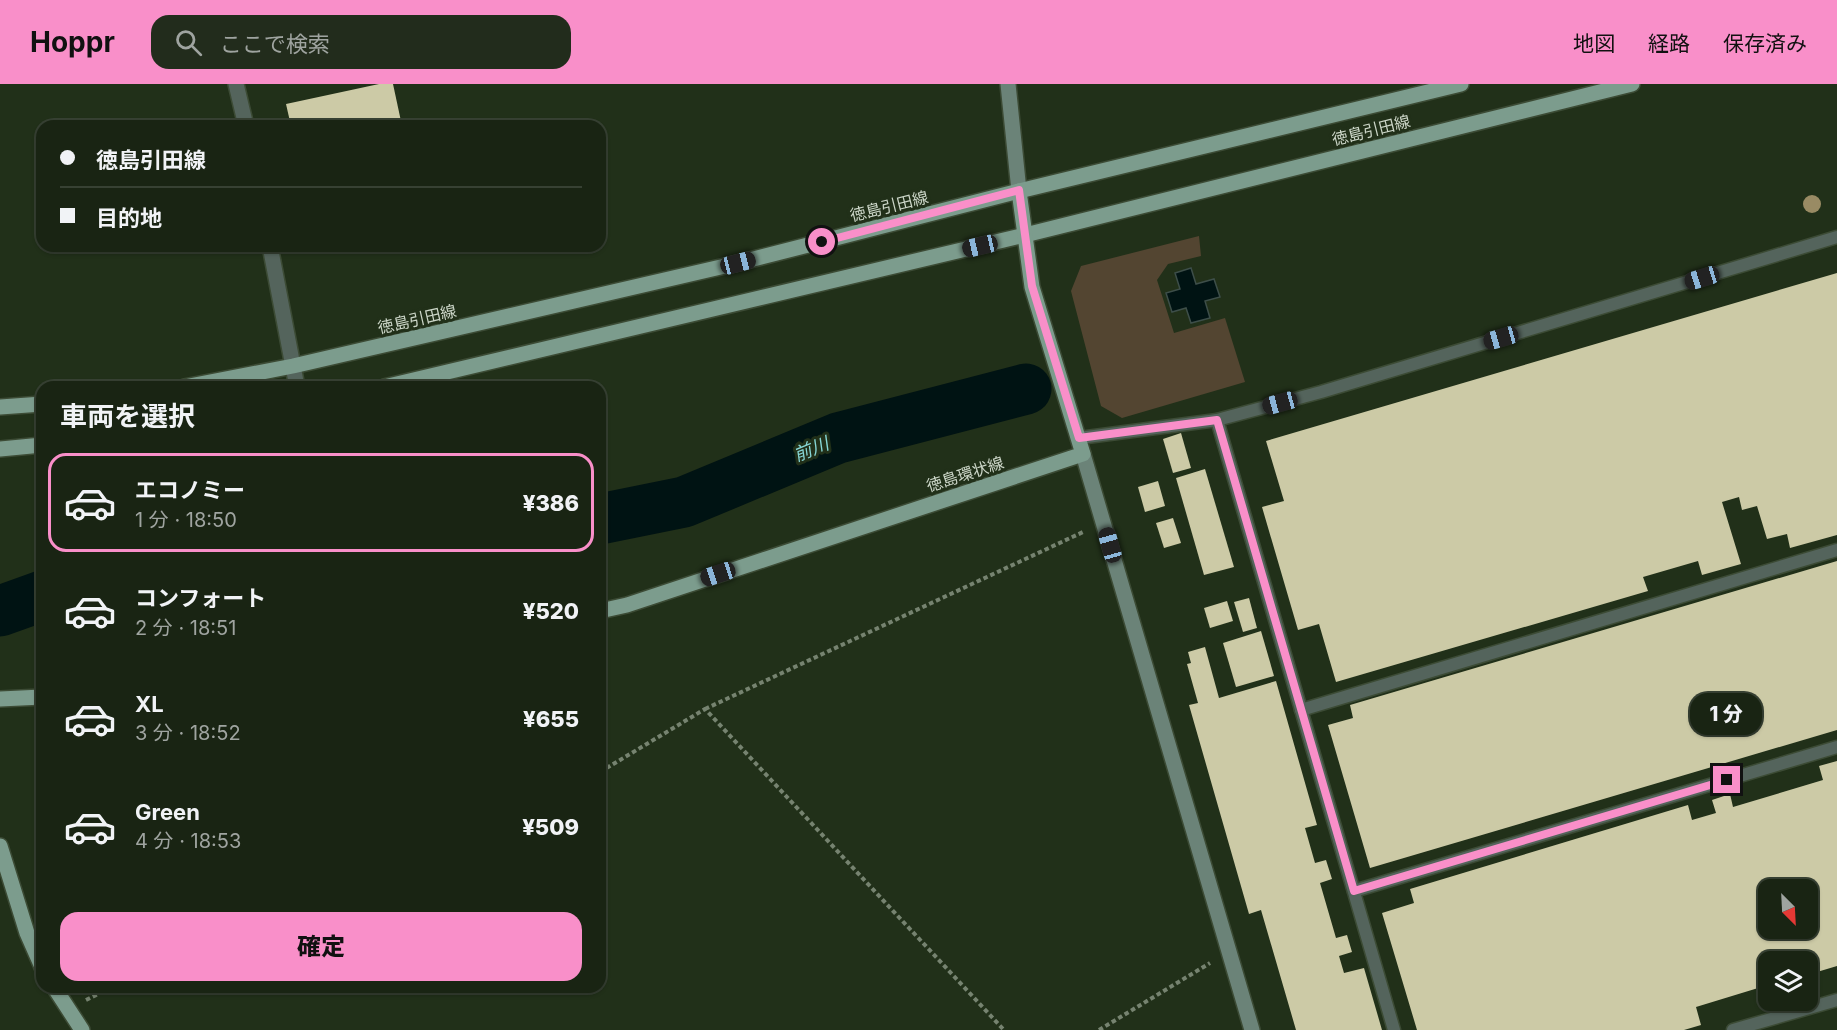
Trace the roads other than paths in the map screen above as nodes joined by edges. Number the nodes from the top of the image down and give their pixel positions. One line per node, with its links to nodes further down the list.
1 (236, 84): 5 (street)
2 (1008, 84): 6 (street)
3 (1461, 84): 6 (main road, 徳島引田線)
4 (1632, 84): 7 (main road, 徳島引田線)
5 (245, 120)
6 (1019, 190): 7 (main road); 10 (main road, 徳島引田線)
7 (1025, 235): 13 (main road, 徳島引田線); 17 (main road)
8 (1837, 237): 16 (lane)
9 (271, 252): 10 (street)
10 (293, 366): 11 (main road, 徳島引田線); 12 (street)
11 (215, 381)
12 (296, 381)
13 (409, 381)
14 (36, 404): 15 (main road)
15 (0, 406)
16 (1217, 420): 17 (lane); 25 (lane)
17 (1079, 438): 20 (main road)
18 (36, 446): 19 (main road)
19 (0, 449)
20 (1083, 454): 22 (main road, 徳島環状線); 33 (street)
21 (1837, 550): 25 (lane)
22 (606, 609)
23 (36, 697): 24 (main road)
24 (0, 699)
25 (1301, 710): 28 (lane)
26 (1837, 747): 28 (lane)
27 (0, 846): 29 (main road)
28 (1354, 891): 34 (lane)
29 (36, 953)
30 (58, 993): 32 (main road)
31 (1837, 1000): 35 (lane)
32 (82, 1030)
33 (1252, 1030)
34 (1394, 1030)
35 (1733, 1030)

